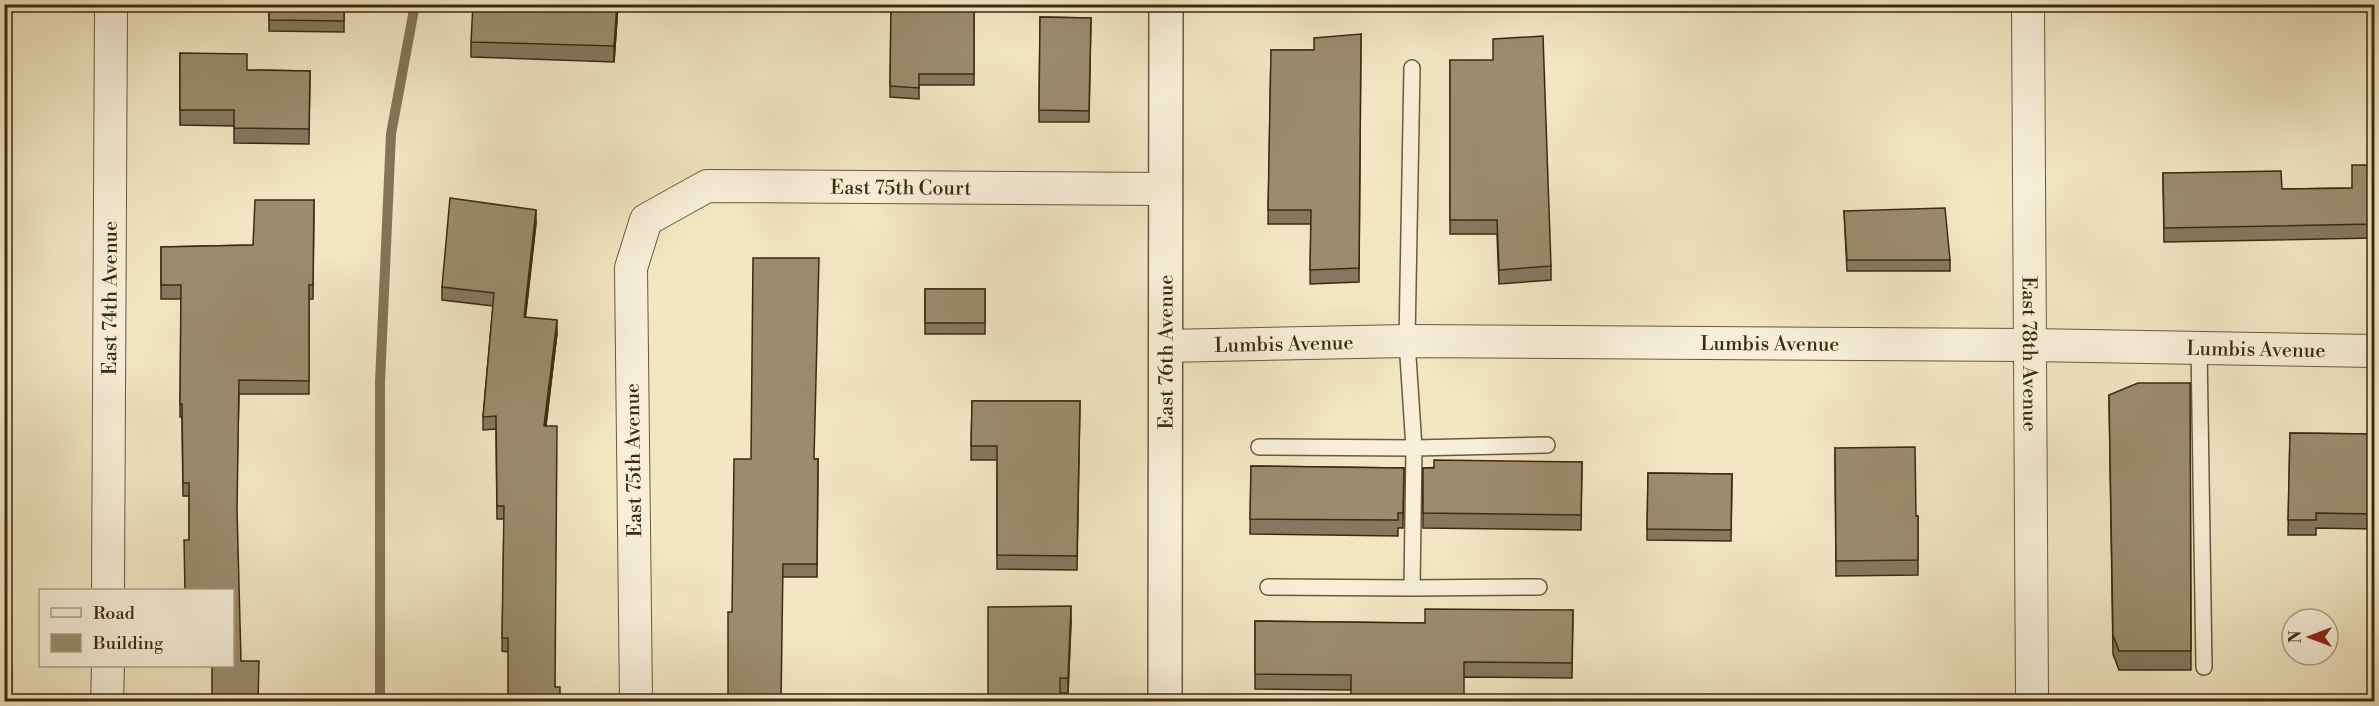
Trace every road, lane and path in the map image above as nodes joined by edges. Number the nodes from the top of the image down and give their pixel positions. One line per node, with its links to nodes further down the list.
1 (111, 4): 18 (street, East 74th Avenue)
2 (1166, 4): 5 (street, East 76th Avenue)
3 (2028, 4): 8 (street, East 78th Avenue)
4 (1412, 68): 7 (lane)
5 (1166, 189): 6 (street, East 75th Court); 9 (street, East 76th Avenue)
6 (646, 220): 22 (street, East 75th Avenue)
7 (1407, 341): 8 (street, Lumbis Avenue); 9 (street, Lumbis Avenue); 14 (lane)
8 (2028, 345): 10 (street, Lumbis Avenue); 24 (street, East 78th Avenue)
9 (1166, 346): 23 (street, East 76th Avenue)
10 (2199, 348): 11 (street, Lumbis Avenue); 20 (lane)
11 (2374, 351)
12 (1547, 445): 14 (lane)
13 (1259, 447): 14 (lane)
14 (1414, 448): 17 (lane)
15 (1268, 587): 17 (lane)
16 (1539, 587): 17 (lane)
17 (1412, 588)
18 (108, 589)
19 (108, 667): 21 (street)
20 (2204, 667)
21 (107, 702)
22 (636, 702)
23 (1165, 702)
24 (2032, 702)

